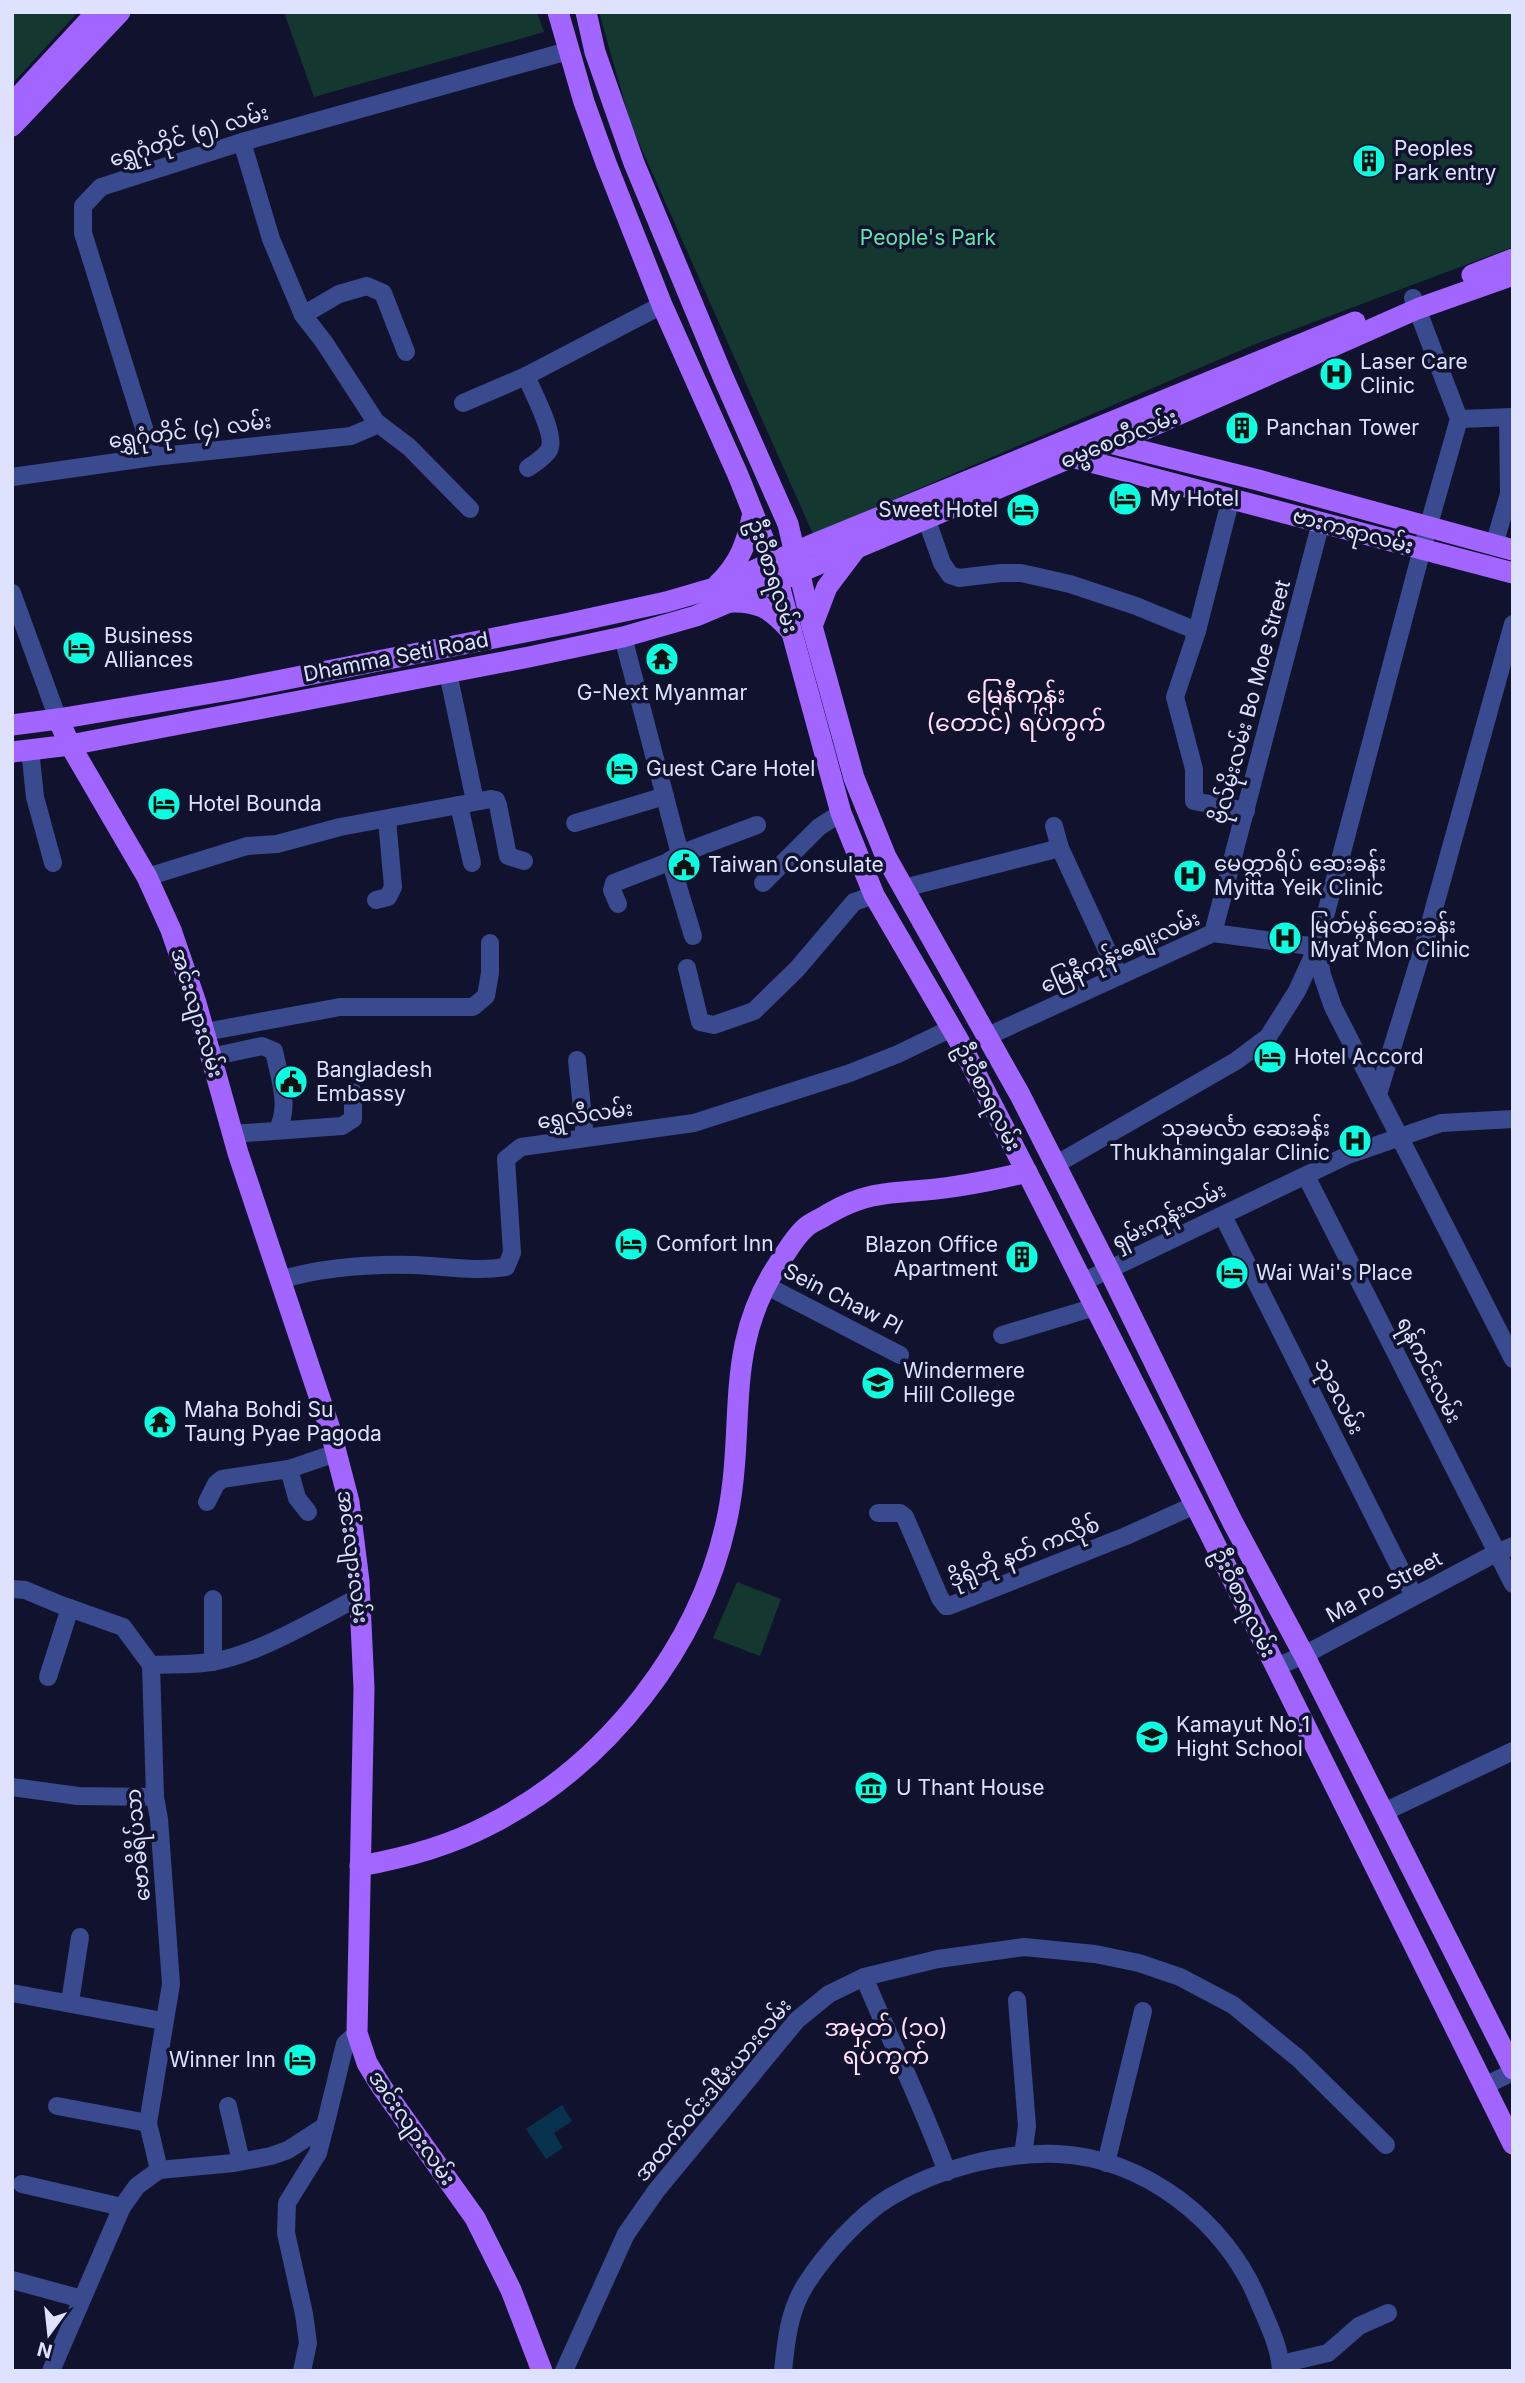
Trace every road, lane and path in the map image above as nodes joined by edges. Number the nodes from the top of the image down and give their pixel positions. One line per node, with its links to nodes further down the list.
1 (97, 12): 6 (main road)
2 (120, 12): 7 (main road)
3 (558, 12): 5 (main road, ဦးဝီစာရလမ်း)
4 (586, 12): 34 (main road, ဦးဝီစာရလမ်း)
5 (568, 51): 8 (street, ရွှေဂုံတိုင် (၅) လမ်း); 12 (main road, ဦးဝီစာရလမ်း)
6 (12, 104)
7 (12, 126)
8 (242, 142): 13 (street); 24 (street, ရွှေဂုံတိုင် (၅) လမ်း)
9 (1513, 258): 11 (main road, ဓမ္မစေတီလမ်း)
10 (1513, 275): 11 (main road, ဓမ္မစေတီလမ်း)
11 (1415, 304): 18 (street); 20 (main road, ဓမ္မစေတီလမ်း); 22 (main road, ဓမ္မစေတီလမ်း)
12 (662, 305): 15 (street); 31 (main road, ဦးဝီစာရလမ်း)
13 (303, 315): 14 (street); 19 (street)
14 (406, 352)
15 (526, 376): 16 (street); 26 (street)
16 (463, 403)
17 (1510, 417): 18 (street); 38 (street)
18 (1459, 419): 35 (street)
19 (374, 424): 24 (street, ရွှေဂုံတိုင် (၄) လမ်း); 30 (street)
20 (1148, 428): 21 (main road, ဓမ္မစေတီလမ်း); 23 (main road)
21 (1110, 443): 22 (main road, ဗားကရာလမ်း); 23 (main road, ဗားကရာလမ်း)
22 (1071, 448): 28 (main road, ဗားကရာလမ်း); 32 (main road, ဓမ္မစေတီလမ်း); 36 (main road, ဓမ္မစေတီလမ်း)
23 (1150, 452): 25 (main road, ဗားကရာလမ်း)
24 (153, 457): 27 (street, ရွှေဂုံတိုင် (၄) လမ်း)
25 (1199, 464): 28 (main road); 35 (main road, ဗားကရာလမ်း)
26 (528, 468)
27 (12, 477)
28 (1194, 489): 29 (main road, ဗားကရာလမ်း)
29 (1230, 498): 33 (main road, ဗားကရာလမ်း); 47 (street)
30 (470, 509)
31 (753, 513): 41 (main road, ဦးဝီစာရလမ်း); 44 (main road)
32 (926, 518): 37 (main road, ဓမ္မစေတီလမ်း); 47 (street)
33 (1321, 522): 39 (main road, ဗားကရာလမ်း); 57 (street, ဗိုလ်မိုးလမ်း Bo Moe Street)
34 (788, 524): 36 (main road); 40 (main road, ဦးဝီစာရလမ်း)
35 (1428, 526): 38 (main road, ဗားကရာလမ်း); 39 (street)
36 (833, 537): 40 (main road, ဓမ္မစေတီလမ်း)
37 (858, 546): 40 (main road, ဓမ္မစေတီလမ်း); 46 (main road)
38 (1503, 547)
39 (1422, 549): 42 (main road, ဗားကရာလမ်း); 77 (street)
40 (798, 563): 41 (main road, ဓမ္မစေတီလမ်း); 46 (main road, ဦးဝီစာရလမ်း)
41 (775, 572): 44 (main road, ဓမ္မစေတီလမ်း); 46 (main road, ဦးဝီစာရလမ်း)
42 (1513, 573)
43 (12, 593): 51 (street)
44 (720, 595): 46 (main road); 48 (main road, Dhamma Seti Road); 49 (main road, Dhamma Seti Road)
45 (1513, 624): 86 (street)
46 (802, 629): 58 (main road, ဦးဝီစာရလမ်း); 70 (main road, ဦးဝီစာရလမ်း)
47 (1197, 631): 57 (street)
48 (623, 637): 50 (main road, Dhamma Seti Road); 55 (street)
49 (443, 646): 50 (main road); 51 (main road, Dhamma Seti Road)
50 (448, 673): 53 (main road, Dhamma Seti Road); 56 (street)
51 (58, 719): 52 (main road, Dhamma Seti Road); 53 (main road, အင်းလျားလမ်း)
52 (12, 725)
53 (70, 745): 54 (main road, Dhamma Seti Road); 68 (main road, အင်းလျားလမ်း)
54 (21, 751): 66 (street)
55 (665, 796): 60 (street); 64 (street)
56 (467, 803): 59 (street); 65 (street); 67 (street)
57 (1246, 811): 74 (street, ဗိုလ်မိုးလမ်း Bo Moe Street)
58 (841, 813): 69 (street); 71 (main road, ဦးဝီစာရလမ်း)
59 (387, 819): 68 (street); 72 (street)
60 (575, 822)
61 (757, 825): 64 (street)
62 (1054, 826): 63 (street)
63 (1060, 848): 70 (street); 79 (street)
64 (675, 857): 73 (street); 75 (street)
65 (524, 861)
66 (53, 863)
67 (472, 863)
68 (147, 877): 80 (main road, အင်းလျားလမ်း)
69 (763, 883)
70 (904, 888): 81 (main road, ဦးဝီစာရလမ်း)
71 (874, 895): 78 (street); 82 (main road, ဦးဝီစာရလမ်း)
72 (376, 900)
73 (618, 904)
74 (1213, 933): 77 (street, မြေနီကုန်းစျေးလမ်း); 79 (street, မြေနီကုန်းစျေးလမ်း)
75 (693, 936)
76 (490, 943): 80 (street)
77 (1317, 947): 86 (street); 94 (street)
78 (687, 968)
79 (1119, 976): 81 (street, မြေနီကုန်းစျေးလမ်း)
80 (205, 1032): 83 (main road, အင်းလျားလမ်း)
81 (986, 1032): 82 (main road); 87 (main road, ဦးဝီစာရလမ်း)
82 (956, 1034): 90 (main road, ဦးဝီစာရလမ်း); 92 (street, ရွှေလီလမ်း)
83 (211, 1057): 89 (street); 91 (main road, အင်းလျားလမ်း)
84 (577, 1060): 92 (street)
85 (353, 1092): 89 (street)
86 (1378, 1094): 93 (street)
87 (1032, 1119): 90 (main road); 94 (main road, ဦးဝီစာရလမ်း)
88 (1513, 1119): 93 (street, ရှမ်းကုန်းလမ်း)
89 (277, 1130): 91 (street)
90 (1005, 1131): 96 (main road, ဦးဝီစာရလမ်း)
91 (232, 1134): 99 (main road, အင်းလျားလမ်း)
92 (584, 1137): 99 (street, ရွှေလီလမ်း)
93 (1399, 1137): 95 (street, ရှမ်းကုန်းလမ်း); 105 (street)
94 (1058, 1170): 96 (main road); 98 (main road, ဦးဝီစာရလမ်း)
95 (1306, 1176): 97 (street, ရှမ်းကုန်းလမ်း); 116 (street, ရန်ကင်းလမ်း)
96 (1031, 1179): 100 (main road, ဦးဝီစာရလမ်း); 101 (main road)
97 (1223, 1216): 98 (street, ရှမ်းကုန်းလမ်း); 120 (street, သုခလမ်း)
98 (1110, 1270): 100 (street, ရှမ်းကုန်းလမ်း); 106 (main road, ဦးဝီစာရလမ်း)
99 (280, 1280): 108 (main road, အင်းလျားလမ်း)
100 (1083, 1282): 102 (main road, ဦးဝီစာရလမ်း)
101 (765, 1284): 104 (street, Sein Chaw Pl); 133 (main road)
102 (1095, 1307): 103 (street); 107 (main road, ဦးဝီစာရလမ်း)
103 (1002, 1335)
104 (900, 1354)
105 (1513, 1359)
106 (1174, 1401): 107 (main road); 114 (main road, ဦးဝီစာရလမ်း)
107 (1149, 1413): 111 (main road, ဦးဝီစာရလမ်း)
108 (336, 1453): 109 (street); 119 (main road, အင်းလျားလမ်း)
109 (289, 1469): 110 (street); 112 (street)
110 (207, 1503)
111 (1195, 1505): 113 (street, ဒိုရိုဘို နတ် ကလိုစ်); 115 (main road, ဦးဝီစာရလမ်း)
112 (308, 1512)
113 (878, 1513)
114 (1233, 1522): 115 (main road); 123 (main road, ဦးဝီစာရလမ်း)
115 (1210, 1534): 126 (main road, ဦးဝီစာရလမ်း)
116 (1504, 1549): 117 (street, ရန်ကင်းလမ်း); 120 (street, Ma Po Street)
117 (1513, 1584)
118 (12, 1589): 122 (street)
119 (361, 1596): 124 (street); 133 (main road, အင်းလျားလမ်း)
120 (1414, 1596): 123 (street, Ma Po Street)
121 (213, 1599): 124 (street)
122 (70, 1608): 125 (street); 127 (street)
123 (1304, 1655): 126 (street, Ma Po Street); 131 (main road, ဦးဝီစာရလမ်း)
124 (213, 1662): 125 (street)
125 (151, 1665): 130 (street, ဗောဓိရိပ်သာ)
126 (1276, 1667): 132 (main road, ဦးဝီစာရလမ်း)
127 (48, 1677)
128 (1513, 1751): 131 (street)
129 (12, 1787): 130 (street)
130 (155, 1797): 142 (street, ဗောဓိရိပ်သာ)
131 (1379, 1803): 132 (main road); 134 (main road, ဦးဝီစာရလမ်း)
132 (1346, 1809): 136 (main road, ဦးဝီစာရလမ်း)
133 (360, 1866): 143 (main road, အင်းလျားလမ်း)
134 (1441, 1925): 136 (main road); 144 (main road, ဦးဝီစာရလမ်း)
135 (80, 1937): 140 (street)
136 (1411, 1940): 145 (main road, ဦးဝီစာရလမ်း)
137 (864, 1977): 151 (street, အထက်ဝင်းဒါမီးယားလမ်း); 156 (street); 166 (street, အထက်ဝင်းဒါမီးယားလမ်း)
138 (12, 1993): 140 (street)
139 (1017, 2000): 152 (street)
140 (70, 2002): 142 (street)
141 (1143, 2011): 154 (street)
142 (163, 2021): 148 (street, ဗောဓိရိပ်သာ)
143 (357, 2033): 149 (street); 165 (main road, အင်းလျားလမ်း)
144 (1513, 2071): 145 (street)
145 (1484, 2085): 150 (main road, ဦးဝီစာရလမ်း)
146 (57, 2106): 148 (street)
147 (228, 2106): 153 (street)
148 (148, 2123): 155 (street, ဗောဓိရိပ်သာ)
149 (325, 2126): 153 (street); 164 (street)
150 (1513, 2144)
151 (1386, 2146)
152 (1023, 2155): 154 (street); 156 (street)
153 (241, 2161): 155 (street)
154 (1107, 2163): 162 (street)
155 (159, 2170): 158 (street)
156 (947, 2172): 167 (street)
157 (22, 2184): 158 (street)
158 (122, 2207): 160 (street)
159 (12, 2280): 160 (street)
160 (82, 2299): 163 (street)
161 (1388, 2314): 162 (street)
162 (1281, 2367)
163 (51, 2371)
164 (302, 2371)
165 (542, 2371)
166 (564, 2371)
167 (783, 2371)

